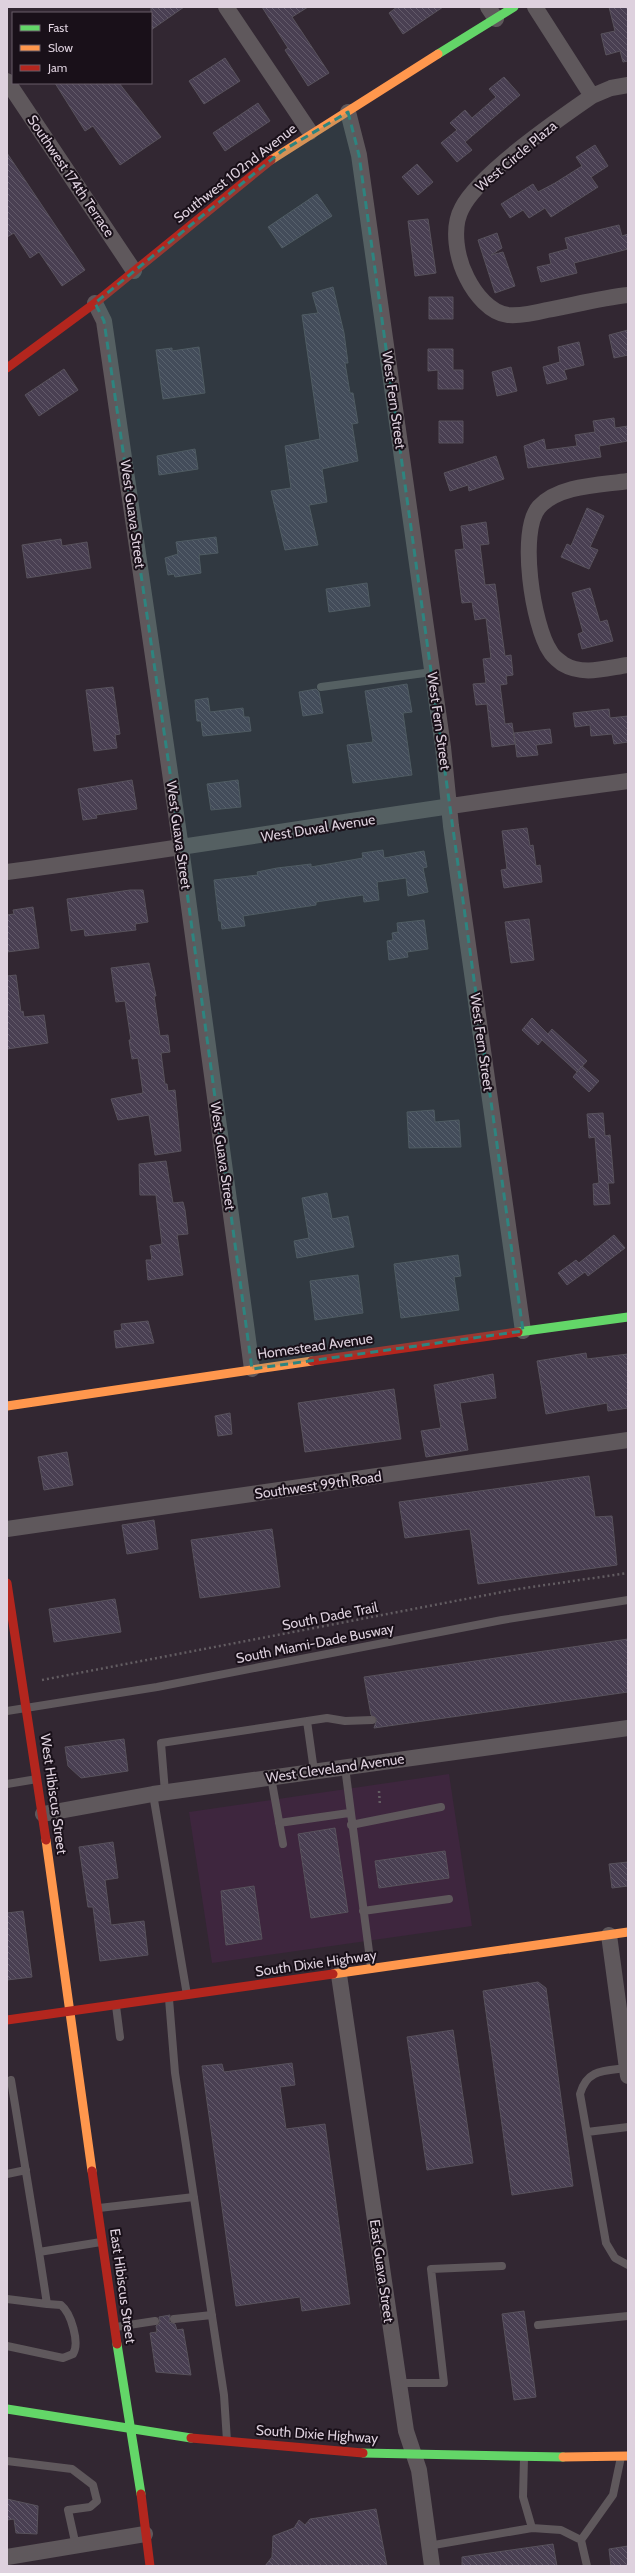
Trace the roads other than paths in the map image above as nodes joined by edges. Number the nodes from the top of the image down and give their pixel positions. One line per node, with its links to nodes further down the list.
1 (226, 7): 9 (street)
2 (514, 7): 4 (main road, Southwest 102nd Avenue)
3 (535, 7): 7 (street)
4 (492, 13): 8 (main road, Southwest 102nd Avenue)
5 (7, 81): 10 (street, Southwest 174th Terrace)
6 (628, 85): 7 (street, West Circle Plaza)
7 (592, 96): 11 (street, West Circle Plaza)
8 (348, 112): 9 (main road, Southwest 102nd Avenue); 16 (street, West Fern Street)
9 (310, 132): 10 (main road, Southwest 102nd Avenue)
10 (134, 272): 12 (main road, Southwest 102nd Avenue)
11 (628, 295)
12 (95, 303): 13 (main road, Southwest 102nd Avenue); 20 (street, West Guava Street)
13 (7, 368)
14 (628, 481): 15 (street)
15 (628, 665)
16 (432, 672): 17 (lane); 19 (street, West Fern Street)
17 (321, 687)
18 (628, 781): 19 (street, West Duval Avenue)
19 (450, 806): 20 (street, West Duval Avenue); 23 (street, West Fern Street)
20 (181, 848): 21 (street, West Duval Avenue); 24 (street, West Guava Street)
21 (7, 872)
22 (628, 1317): 23 (main road, Homestead Avenue)
23 (523, 1331): 24 (main road, Homestead Avenue)
24 (252, 1369): 25 (main road, Homestead Avenue)
25 (7, 1406)
26 (628, 1440): 27 (street, Southwest 99th Road)
27 (7, 1529)
28 (7, 1583): 30 (main road, West Hibiscus Street)
29 (628, 1600): 32 (lane, South Miami-Dade Busway)
30 (17, 1640): 31 (lane); 32 (main road, West Hibiscus Street)
31 (7, 1641)
32 (27, 1708): 33 (lane, South Miami-Dade Busway); 40 (main road, West Hibiscus Street)
33 (7, 1711)
34 (372, 1720): 35 (lane)
35 (307, 1721): 38 (lane); 42 (lane)
36 (628, 1728): 37 (street, West Cleveland Avenue)
37 (345, 1767): 38 (street, West Cleveland Avenue); 44 (lane)
38 (314, 1771): 39 (street, West Cleveland Avenue)
39 (272, 1777): 42 (street, West Cleveland Avenue); 46 (lane)
40 (38, 1779): 41 (lane); 45 (main road, West Hibiscus Street)
41 (7, 1784)
42 (159, 1793): 45 (street, West Cleveland Avenue); 55 (lane)
43 (441, 1807): 47 (lane)
44 (350, 1813): 46 (lane); 47 (lane)
45 (43, 1814): 58 (main road, West Hibiscus Street)
46 (279, 1822): 48 (lane)
47 (351, 1825): 50 (lane)
48 (283, 1844)
49 (449, 1899): 50 (lane)
50 (363, 1911): 53 (lane)
51 (628, 1932): 52 (main road, South Dixie Highway)
52 (609, 1935): 53 (main road, South Dixie Highway); 61 (street)
53 (371, 1970): 54 (main road, South Dixie Highway)
54 (339, 1975): 55 (main road, South Dixie Highway); 83 (street, East Guava Street)
55 (187, 1995): 56 (main road, South Dixie Highway)
56 (169, 1998): 57 (main road, South Dixie Highway); 68 (lane)
57 (116, 2005): 58 (main road, South Dixie Highway); 60 (lane)
58 (70, 2011): 59 (main road, South Dixie Highway); 69 (main road, East Hibiscus Street)
59 (7, 2020)
60 (120, 2038)
61 (626, 2047): 62 (street)
62 (627, 2072): 65 (lane)
63 (11, 2080): 66 (lane)
64 (628, 2127): 65 (lane)
65 (587, 2132): 72 (lane)
66 (26, 2170): 67 (lane); 71 (lane)
67 (7, 2174)
68 (194, 2196): 69 (lane); 76 (lane)
69 (98, 2208): 70 (main road, East Hibiscus Street)
70 (102, 2242): 71 (lane); 81 (main road, East Hibiscus Street)
71 (39, 2252): 75 (lane)
72 (628, 2265)
73 (502, 2266): 83 (lane)
74 (7, 2299): 75 (lane)
75 (47, 2304): 82 (lane)
76 (212, 2315): 78 (lane); 86 (lane)
77 (628, 2316): 80 (lane)
78 (174, 2319)
79 (155, 2321): 81 (lane)
80 (538, 2325)
81 (116, 2328): 85 (main road, East Hibiscus Street)
82 (7, 2346)
83 (399, 2383): 87 (street, East Guava Street)
84 (7, 2409): 85 (main road, South Dixie Highway)
85 (130, 2428): 86 (main road, South Dixie Highway); 92 (main road, East Hibiscus Street)
86 (227, 2442): 87 (main road, South Dixie Highway)
87 (412, 2453): 89 (main road, South Dixie Highway); 95 (street, East Guava Street)
88 (625, 2456): 89 (main road, South Dixie Highway); 93 (lane)
89 (524, 2457): 91 (lane)
90 (7, 2461): 94 (lane)
91 (532, 2528): 93 (lane); 95 (lane)
92 (145, 2534): 94 (street); 97 (main road, East Hibiscus Street)
93 (581, 2540): 99 (lane)
94 (76, 2546): 96 (street)
95 (428, 2546): 98 (street, East Guava Street)
96 (7, 2557)
97 (150, 2566)
98 (432, 2566)
99 (587, 2566)

